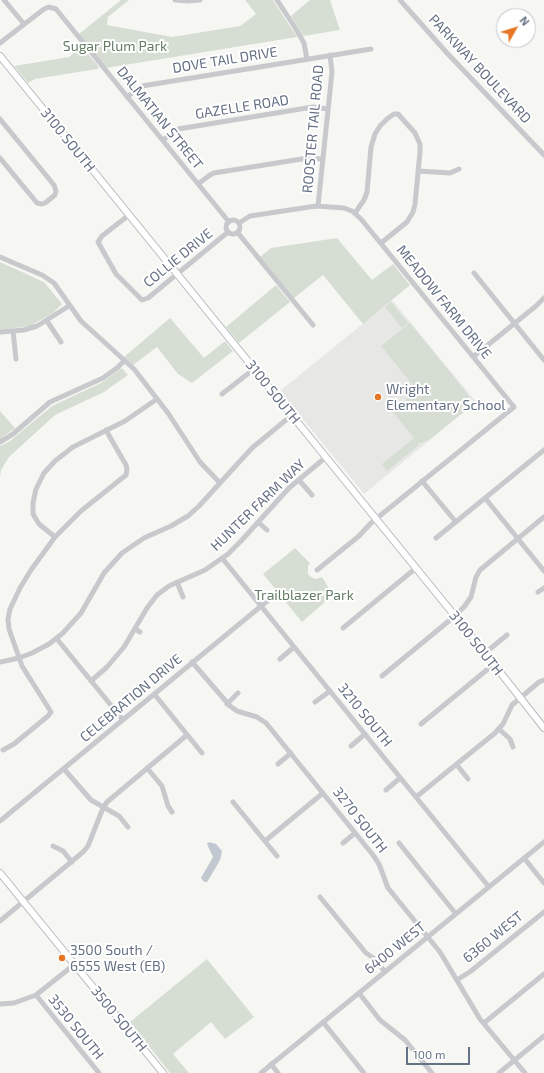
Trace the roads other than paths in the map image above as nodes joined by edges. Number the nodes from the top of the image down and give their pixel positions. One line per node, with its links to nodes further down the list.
1 (4, 0): 6 (street)
2 (175, 0): 3 (street)
3 (200, 0)
4 (277, 0): 11 (street)
5 (400, 0): 16 (street, PARKWAY BOULEVARD)
6 (24, 24): 7 (street, DALMATIAN STREET); 12 (street, DALMATIAN STREET)
7 (0, 43)
8 (371, 49): 9 (street, DOVE TAIL DRIVE)
9 (330, 55): 11 (street, DOVE TAIL DRIVE); 13 (street, ROOSTER TAIL ROAD)
10 (0, 56): 24 (main road, 3100 SOUTH)
11 (307, 59): 12 (street, DOVE TAIL DRIVE)
12 (127, 96): 15 (street, DALMATIAN STREET)
13 (328, 109): 15 (street, GAZELLE ROAD); 18 (street, ROOSTER TAIL ROAD)
14 (0, 119): 17 (street)
15 (163, 140): 21 (street, DALMATIAN STREET)
16 (544, 154)
17 (0, 158)
18 (323, 159): 21 (street); 22 (street, ROOSTER TAIL ROAD)
19 (459, 169): 20 (street)
20 (418, 171): 23 (street); 29 (street)
21 (198, 184): 25 (street, DALMATIAN STREET)
22 (318, 206): 23 (street); 26 (street)
23 (355, 213): 29 (street, MEADOW FARM DRIVE)
24 (129, 215): 32 (main road, 3100 SOUTH); 32 (street, COLLIE DRIVE)
25 (229, 222): 26 (street); 27 (street)
26 (239, 223): 28 (street)
27 (228, 232): 28 (street); 32 (street, COLLIE DRIVE)
28 (238, 233): 37 (street)
29 (381, 243): 41 (street, MEADOW FARM DRIVE)
30 (0, 257): 34 (street)
31 (474, 273): 36 (street)
32 (177, 274): 45 (main road, 3100 SOUTH)
33 (544, 298): 36 (street)
34 (69, 306): 35 (street); 44 (street)
35 (46, 321): 38 (street); 40 (street)
36 (515, 323): 41 (street); 43 (street)
37 (313, 325)
38 (13, 331): 39 (street); 42 (street)
39 (0, 332)
40 (61, 342)
41 (473, 357): 54 (street, MEADOW FARM DRIVE)
42 (16, 359)
43 (544, 360)
44 (124, 361): 47 (street); 50 (street)
45 (254, 368): 46 (street); 48 (main road, 3100 SOUTH)
46 (222, 394)
47 (157, 399): 49 (street); 55 (street)
48 (292, 415): 52 (main road, 3100 SOUTH); 55 (street)
49 (106, 430): 63 (street); 63 (street)
50 (0, 442)
51 (544, 450): 57 (street)
52 (326, 457): 53 (street, HUNTER FARM WAY); 59 (main road, 3100 SOUTH)
53 (299, 480): 56 (street); 60 (street, HUNTER FARM WAY)
54 (422, 481): 59 (street); 61 (street)
55 (220, 483): 81 (street)
56 (312, 496)
57 (485, 498): 61 (street); 65 (street)
58 (544, 517): 65 (street)
59 (376, 519): 67 (main road, 3100 SOUTH); 68 (street)
60 (258, 522): 62 (street); 66 (street, HUNTER FARM WAY)
61 (456, 522): 64 (street)
62 (267, 530)
63 (55, 537): 84 (street)
64 (436, 538)
65 (518, 539): 69 (street); 76 (street)
66 (222, 558): 70 (street, HUNTER FARM WAY); 75 (street, 3210 SOUTH)
67 (416, 568): 76 (main road, 3100 SOUTH); 77 (street)
68 (317, 570)
69 (544, 571)
70 (177, 582): 74 (street); 78 (street, HUNTER FARM WAY)
71 (544, 588): 72 (street)
72 (538, 592)
73 (277, 593): 75 (street, CELEBRATION DRIVE)
74 (183, 597)
75 (261, 606): 82 (street, 3210 SOUTH); 87 (street, CELEBRATION DRIVE)
76 (455, 616): 83 (main road, 3100 SOUTH); 89 (street)
77 (343, 628)
78 (135, 629): 79 (street); 91 (street, HUNTER FARM WAY)
79 (140, 632)
80 (507, 635): 83 (street)
81 (56, 639): 84 (street); 91 (street)
82 (294, 647): 85 (street); 92 (street, 3210 SOUTH)
83 (485, 653): 88 (main road, 3100 SOUTH)
84 (19, 658): 86 (street); 106 (street)
85 (280, 659)
86 (0, 662)
87 (192, 662): 94 (street, CELEBRATION DRIVE); 97 (street)
88 (494, 664): 95 (main road, 3100 SOUTH); 99 (street)
89 (382, 676)
90 (544, 680): 95 (street)
91 (91, 681): 98 (street)
92 (330, 691): 96 (street); 102 (street, 3210 SOUTH)
93 (238, 692): 97 (street)
94 (154, 694): 98 (street, CELEBRATION DRIVE); 103 (street)
95 (520, 698): 100 (main road, 3100 SOUTH); 101 (street)
96 (315, 702)
97 (227, 704): 108 (street, 3270 SOUTH)
98 (124, 720): 112 (street, CELEBRATION DRIVE)
99 (421, 724)
100 (544, 728)
101 (499, 729): 105 (street); 110 (street)
102 (365, 734): 104 (street); 113 (street, 3210 SOUTH)
103 (187, 735): 107 (street); 111 (street)
104 (351, 746)
105 (513, 747)
106 (4, 750)
107 (202, 754)
108 (291, 754): 109 (street); 116 (street, 3270 SOUTH)
109 (278, 764)
110 (457, 765): 114 (street); 117 (street)
111 (147, 768): 119 (street); 120 (street)
112 (64, 769): 119 (street); 121 (street, CELEBRATION DRIVE)
113 (400, 778): 115 (street); 117 (street, 3210 SOUTH)
114 (468, 779)
115 (386, 790)
116 (323, 793): 123 (street, 3270 SOUTH); 124 (street)
117 (416, 797): 134 (street, 3210 SOUTH)
118 (233, 802): 124 (street)
119 (103, 808): 122 (street); 131 (street)
120 (172, 812)
121 (0, 821)
122 (128, 827)
123 (355, 832): 126 (street); 140 (street, 3270 SOUTH)
124 (265, 841): 129 (street)
125 (544, 842): 130 (street, 6400 WEST)
126 (343, 843)
127 (399, 843): 138 (street)
128 (53, 846): 131 (street)
129 (277, 856)
130 (524, 858): 133 (street); 134 (street, 6400 WEST)
131 (72, 862): 136 (street)
132 (0, 872): 136 (main road, 3500 SOUTH)
133 (544, 883)
134 (489, 887): 138 (street, 6400 WEST)
135 (320, 897): 142 (street)
136 (24, 902): 139 (street); 141 (main road, 3500 SOUTH)
137 (544, 912): 144 (street, 6360 WEST)
138 (456, 914): 140 (street, 6400 WEST)
139 (0, 921)
140 (428, 937): 142 (street, 6400 WEST); 144 (street, 3270 SOUTH)
141 (75, 964): 146 (street); 154 (main road, 3500 SOUTH)
142 (385, 972): 145 (street, 6400 WEST)
143 (544, 974): 149 (street)
144 (457, 980): 149 (street, 3270 SOUTH)
145 (359, 993): 148 (street, 6400 WEST); 158 (street)
146 (36, 995): 147 (street); 153 (street, 3530 SOUTH)
147 (0, 1004)
148 (323, 1022): 152 (street, 6400 WEST); 157 (street)
149 (484, 1024): 151 (street, 3270 SOUTH)
150 (544, 1036): 151 (street)
151 (514, 1060): 159 (street); 160 (street, 3270 SOUTH)
152 (271, 1064): 155 (street, 6400 WEST); 156 (street)
153 (99, 1073)
154 (163, 1073)
155 (261, 1073)
156 (278, 1073)
157 (364, 1073)
158 (432, 1073)
159 (499, 1073)
160 (525, 1073)

